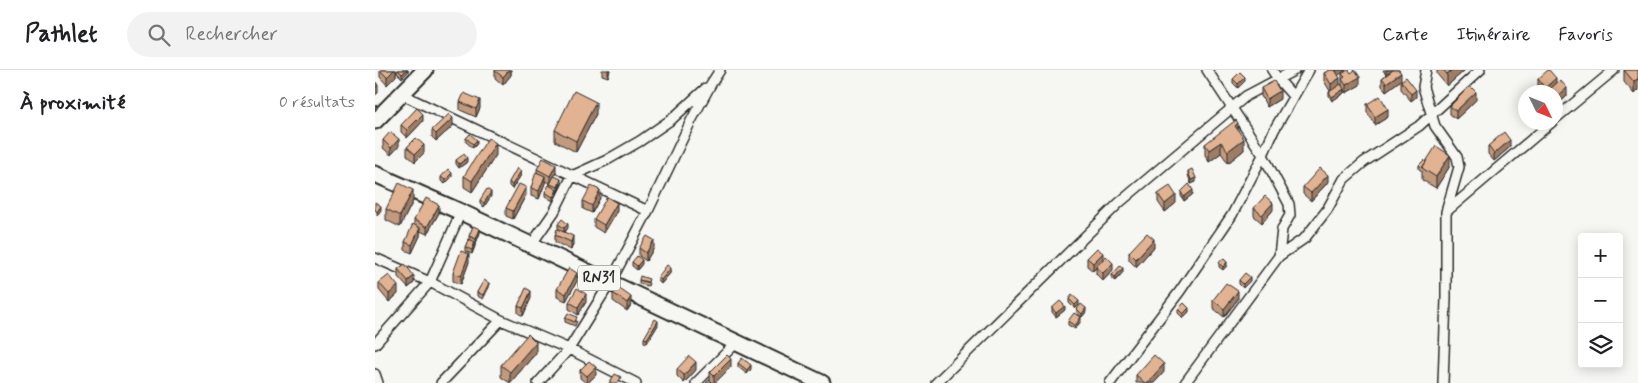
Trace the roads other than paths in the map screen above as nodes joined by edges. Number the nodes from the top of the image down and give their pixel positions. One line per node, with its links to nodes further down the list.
1 (425, 70): 12 (main road)
2 (721, 70): 11 (street)
3 (1207, 70): 14 (street)
4 (1272, 70): 10 (street)
5 (1295, 70): 10 (street)
6 (1309, 70): 13 (street)
7 (1426, 70): 16 (street)
8 (1480, 70): 16 (street)
9 (1614, 70): 15 (street)
10 (1277, 79): 13 (street); 14 (street)
11 (711, 84): 21 (street); 23 (street)
12 (401, 94): 17 (main road); 21 (street)
13 (1293, 96): 19 (street)
14 (1232, 108): 19 (street); 41 (street)
15 (1563, 112)
16 (1431, 114): 24 (street); 26 (street)
17 (375, 121)
18 (1542, 130): 24 (street)
19 (1263, 156): 26 (street); 42 (street)
20 (375, 174): 22 (main road, RN31)
21 (572, 176): 23 (street); 25 (street)
22 (461, 212): 25 (main road, RN31); 28 (street)
23 (648, 212): 29 (street)
24 (1446, 212): 44 (street)
25 (531, 245): 29 (main road, RN31)
26 (1279, 256): 43 (street)
27 (375, 258): 28 (street)
28 (430, 282): 30 (street); 32 (street)
29 (610, 283): 31 (main road, RN31); 33 (street)
30 (501, 320): 33 (street); 37 (street)
31 (736, 343): 35 (main road, RN31); 40 (street)
32 (375, 344)
33 (569, 349): 38 (street); 39 (street)
34 (375, 374): 36 (street)
35 (814, 381)
36 (378, 383)
37 (441, 383)
38 (538, 383)
39 (636, 383)
40 (695, 383)
41 (936, 383)
42 (1110, 383)
43 (1185, 383)
44 (1443, 383)

